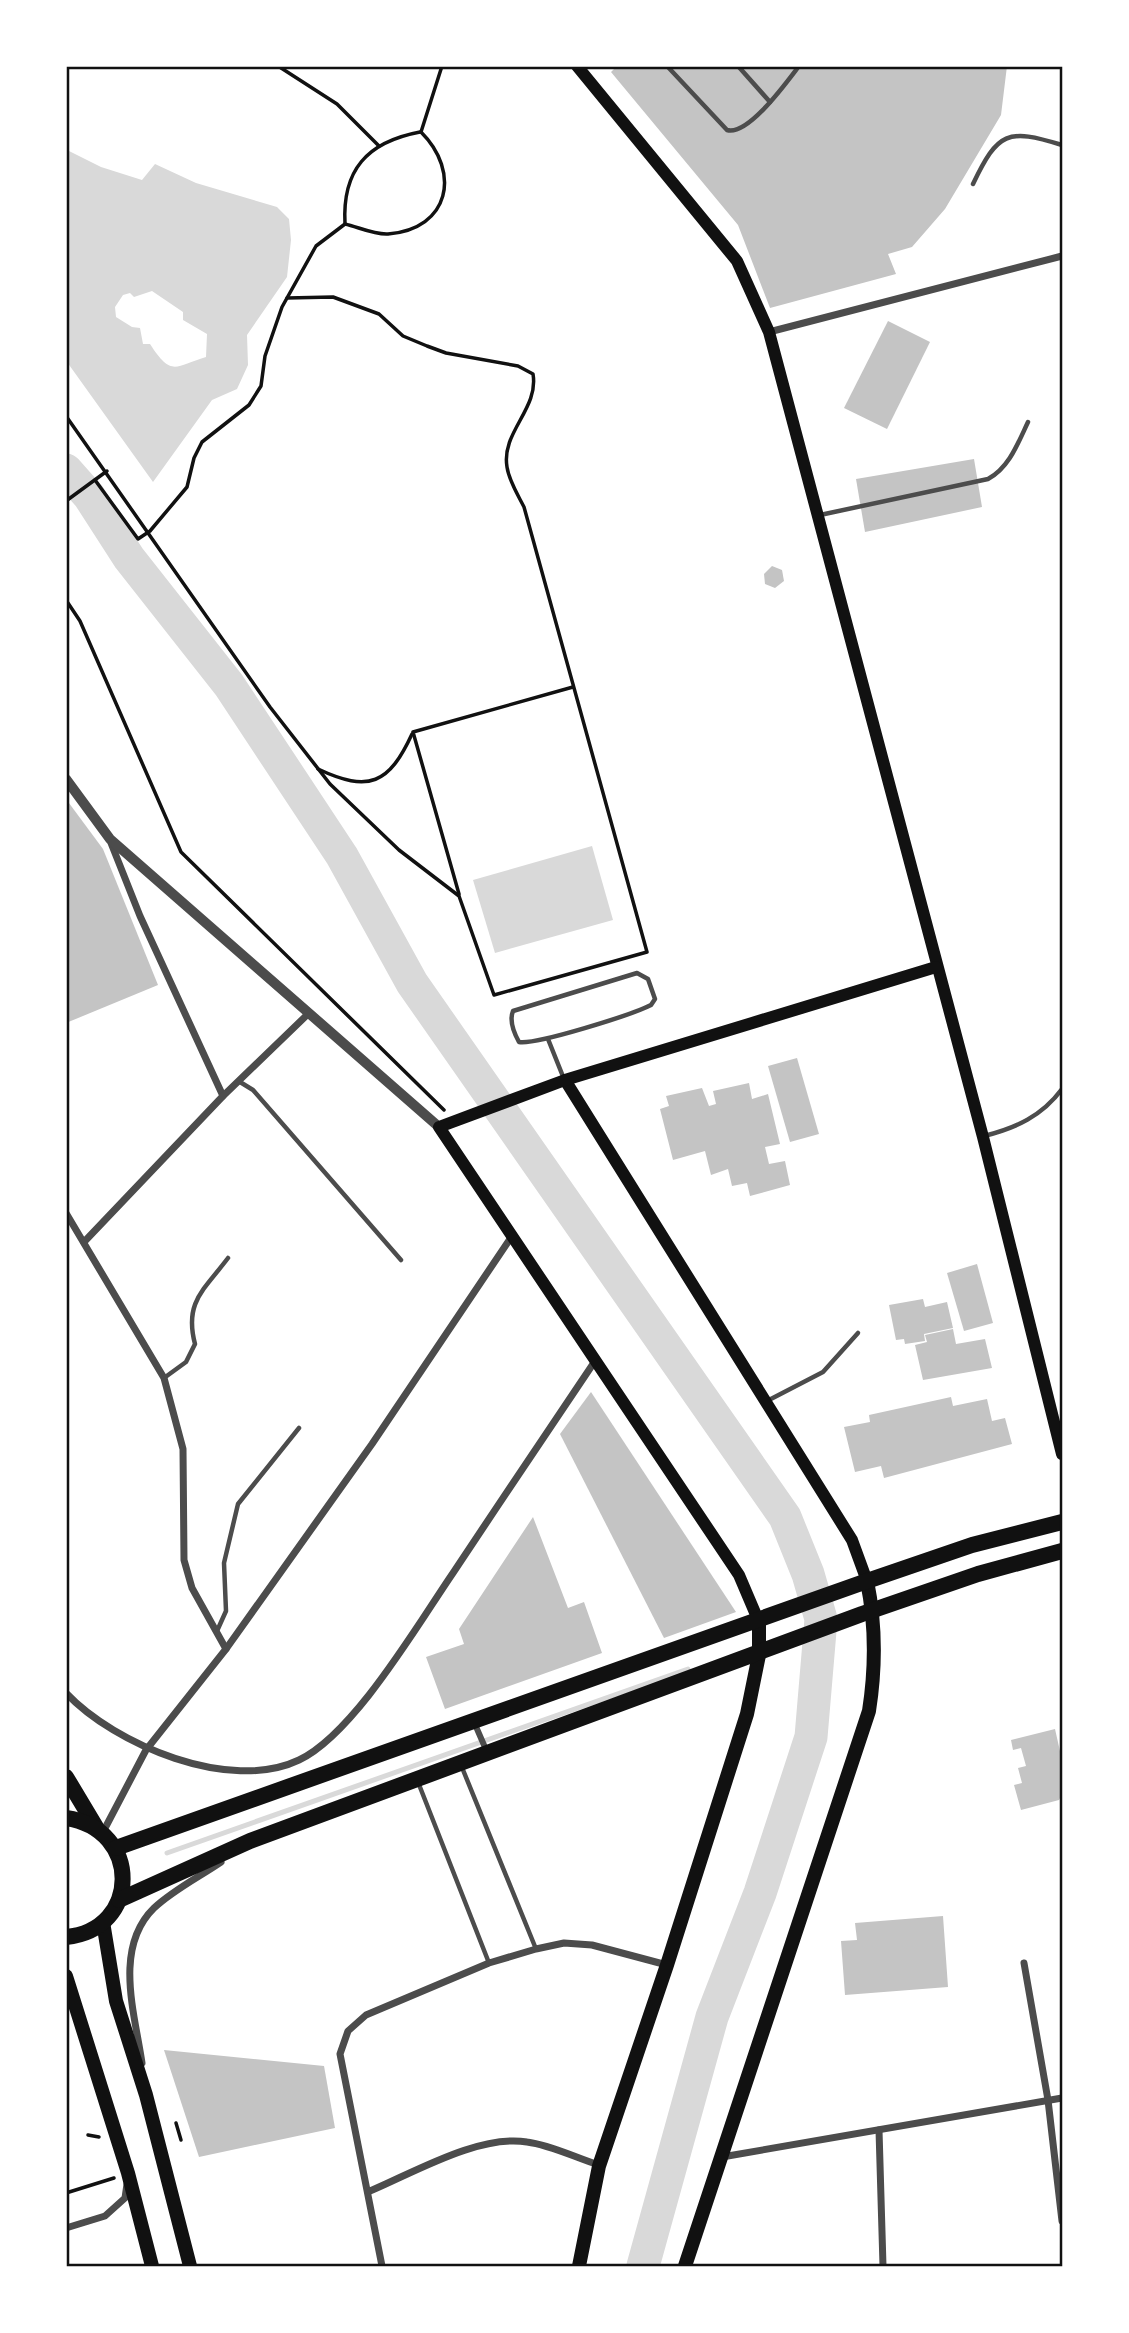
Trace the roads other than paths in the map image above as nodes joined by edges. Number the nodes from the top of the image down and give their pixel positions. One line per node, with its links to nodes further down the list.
1 (667, 66): 5 (lane)
2 (738, 66): 5 (lane)
3 (799, 66): 5 (lane)
4 (582, 68): 9 (main road)
5 (770, 102)
6 (1062, 145): 7 (lane)
7 (973, 184)
8 (1062, 256): 9 (street)
9 (769, 332): 11 (main road)
10 (1028, 422): 11 (lane)
11 (820, 515): 14 (main road)
12 (66, 779): 13 (street)
13 (110, 839): 15 (street); 20 (street)
14 (936, 967): 17 (main road); 22 (main road)
15 (308, 1014): 18 (street); 21 (street)
16 (548, 1038): 16 (lane); 17 (lane)
17 (565, 1080): 21 (main road); 31 (main road)
18 (240, 1082): 20 (street); 27 (lane)
19 (1062, 1088): 22 (lane)
20 (223, 1096): 25 (street)
21 (439, 1127): 24 (main road)
22 (983, 1137): 33 (main road)
23 (66, 1213): 25 (street)
24 (512, 1236): 29 (main road); 40 (street)
25 (84, 1242): 30 (street)
26 (228, 1258): 30 (lane)
27 (401, 1260)
28 (858, 1333): 31 (lane)
29 (595, 1361): 38 (main road); 44 (street)
30 (164, 1378): 39 (street)
31 (764, 1403): 36 (main road)
32 (299, 1428): 39 (lane)
33 (1062, 1454)
34 (1062, 1522): 36 (highway)
35 (1062, 1551): 37 (highway)
36 (863, 1582): 37 (main road); 38 (highway)
37 (867, 1613): 41 (highway); 65 (main road)
38 (765, 1620): 41 (main road); 43 (highway)
39 (216, 1632): 40 (street)
40 (226, 1649): 44 (street)
41 (759, 1654): 45 (highway); 59 (main road)
42 (66, 1693): 44 (street)
43 (474, 1722): 45 (street); 52 (highway)
44 (146, 1750): 50 (street)
45 (488, 1754): 46 (highway)
46 (461, 1764): 48 (highway); 56 (lane)
47 (66, 1777): 50 (highway)
48 (417, 1781): 51 (highway); 57 (lane)
49 (66, 1818): 50 (highway)
50 (99, 1830): 52 (highway)
51 (250, 1841): 53 (highway); 61 (street)
52 (116, 1849): 53 (highway)
53 (119, 1900): 54 (highway)
54 (103, 1922): 55 (highway); 61 (main road)
55 (66, 1937)
56 (536, 1949): 57 (street); 59 (street)
57 (489, 1963): 68 (street)
58 (1024, 1963): 63 (street)
59 (667, 1965): 66 (main road)
60 (66, 1976): 67 (main road)
61 (146, 2095): 72 (main road)
62 (1062, 2098): 63 (street)
63 (1048, 2101): 64 (street); 69 (street)
64 (879, 2130): 65 (street); 76 (street)
65 (720, 2158): 75 (main road)
66 (599, 2166): 68 (street); 74 (main road)
67 (128, 2173): 70 (street); 71 (main road)
68 (370, 2191): 73 (street)
69 (1062, 2221)
70 (66, 2228)
71 (152, 2266)
72 (190, 2266)
73 (382, 2266)
74 (579, 2266)
75 (685, 2266)
76 (883, 2266)

